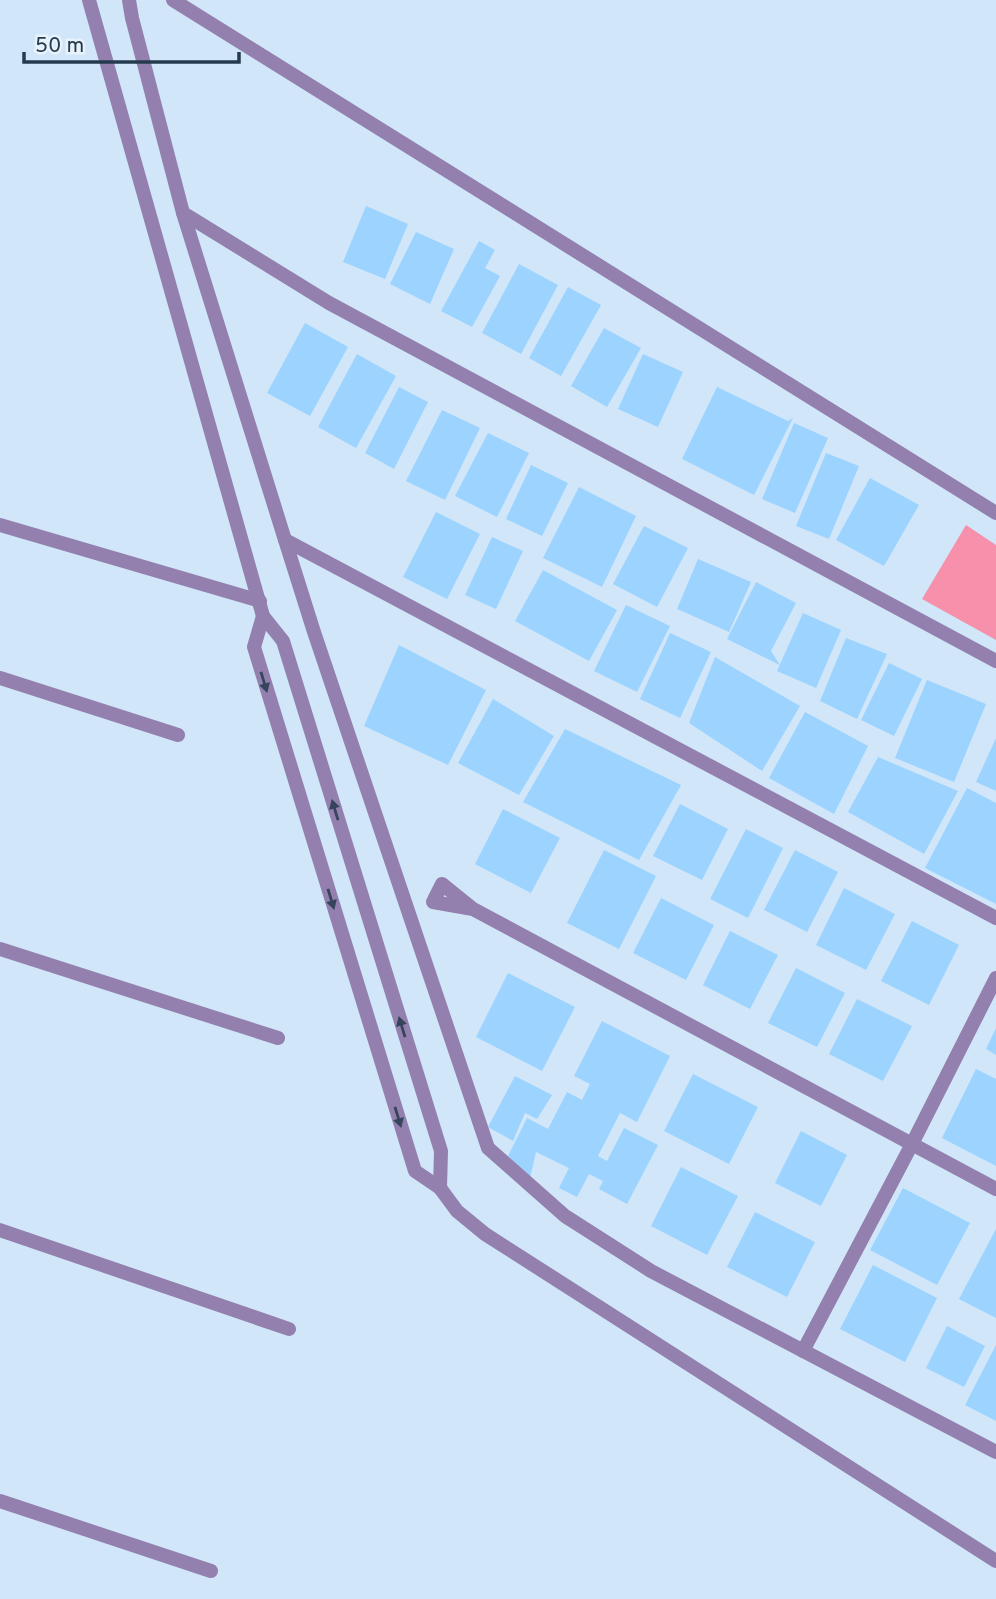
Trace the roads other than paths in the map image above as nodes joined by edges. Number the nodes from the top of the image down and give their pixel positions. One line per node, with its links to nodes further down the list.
1 (89, 0): 8 (street)
2 (128, 0): 4 (street)
3 (173, 0): 5 (street)
4 (183, 214): 7 (street); 10 (street)
5 (996, 513)
6 (0, 525): 8 (street)
7 (285, 540): 14 (street); 23 (street)
8 (260, 601): 9 (street)
9 (263, 616): 19 (street, one-way to 9); 19 (street, one-way to 19)
10 (996, 661)
11 (0, 678): 12 (street)
12 (178, 735)
13 (473, 909): 18 (street)
14 (996, 918)
15 (0, 949): 17 (street)
16 (996, 978): 18 (street)
17 (278, 1038)
18 (912, 1144): 20 (street); 23 (street)
19 (440, 1188): 26 (street)
20 (996, 1189)
21 (0, 1230): 22 (street)
22 (289, 1329)
23 (803, 1351): 24 (street)
24 (996, 1452)
25 (0, 1501): 27 (street)
26 (996, 1561)
27 (211, 1571)

